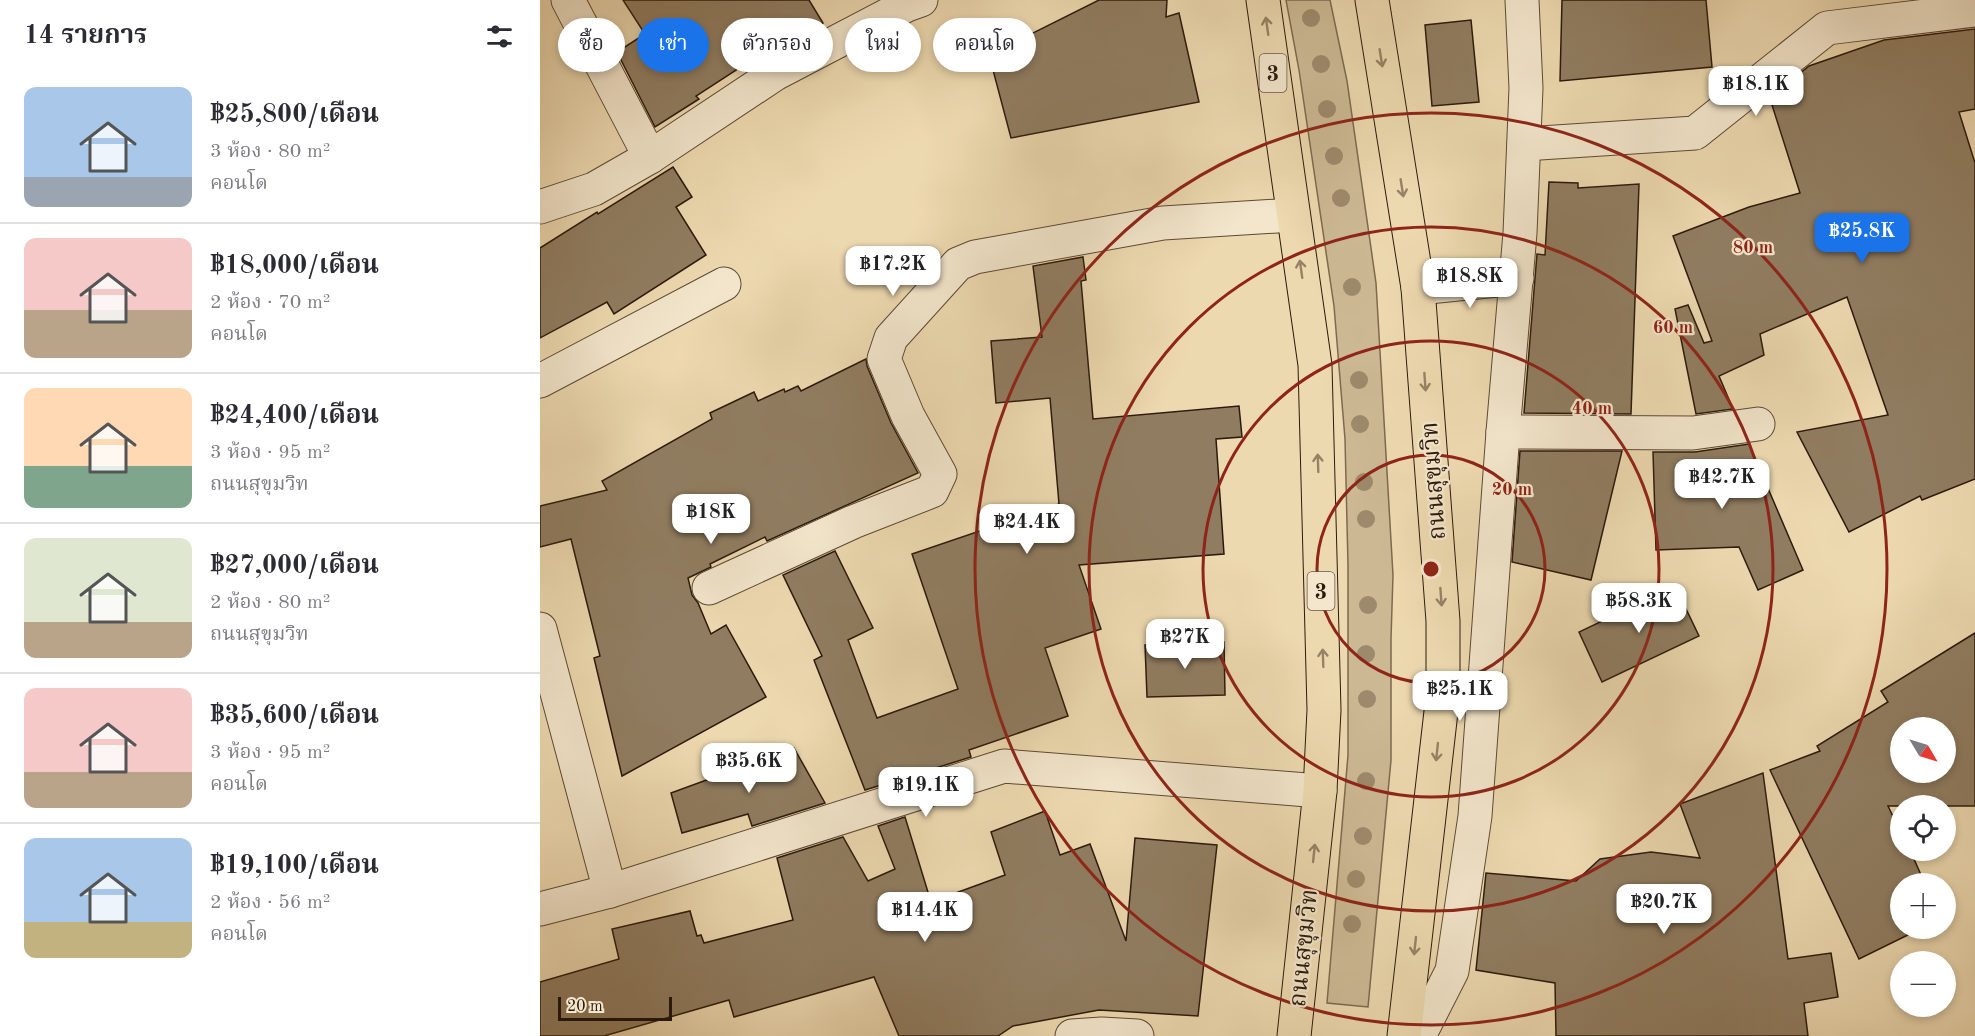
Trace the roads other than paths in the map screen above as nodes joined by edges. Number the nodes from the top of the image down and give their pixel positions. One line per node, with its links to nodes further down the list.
1 (568, 0): 8 (street)
2 (921, 0): 8 (street)
3 (1263, 0): 10 (highway, ถนนสุขุมวิท / 3, one-way to 3)
4 (1372, 0): 13 (highway, ถนนสุขุมวิท, one-way to 13)
5 (1522, 0): 7 (street)
6 (1975, 10): 7 (street)
7 (1524, 144): 11 (street)
8 (650, 157): 9 (street)
9 (540, 207)
10 (1293, 215): 17 (street); 21 (highway, ถนนสุขุมวิท / 3, one-way to 10)
11 (1517, 278): 13 (street); 16 (street)
12 (724, 284): 14 (street)
13 (1418, 288): 19 (highway, ถนนสุขุมวิท, one-way to 19)
14 (540, 381)
15 (1758, 424): 16 (street)
16 (1503, 432): 20 (street)
17 (709, 588)
18 (542, 645): 22 (street)
19 (1443, 694): 20 (street); 27 (highway, ถนนสุขุมวิท, one-way to 27)
20 (1483, 699): 28 (street)
21 (1320, 791): 22 (street); 26 (highway, ถนนสุขุมวิท / 3, one-way to 21)
22 (610, 891): 23 (street)
23 (540, 909)
24 (1072, 1036): 25 (street)
25 (1137, 1036)
26 (1294, 1036)
27 (1404, 1036)
28 (1419, 1036)

